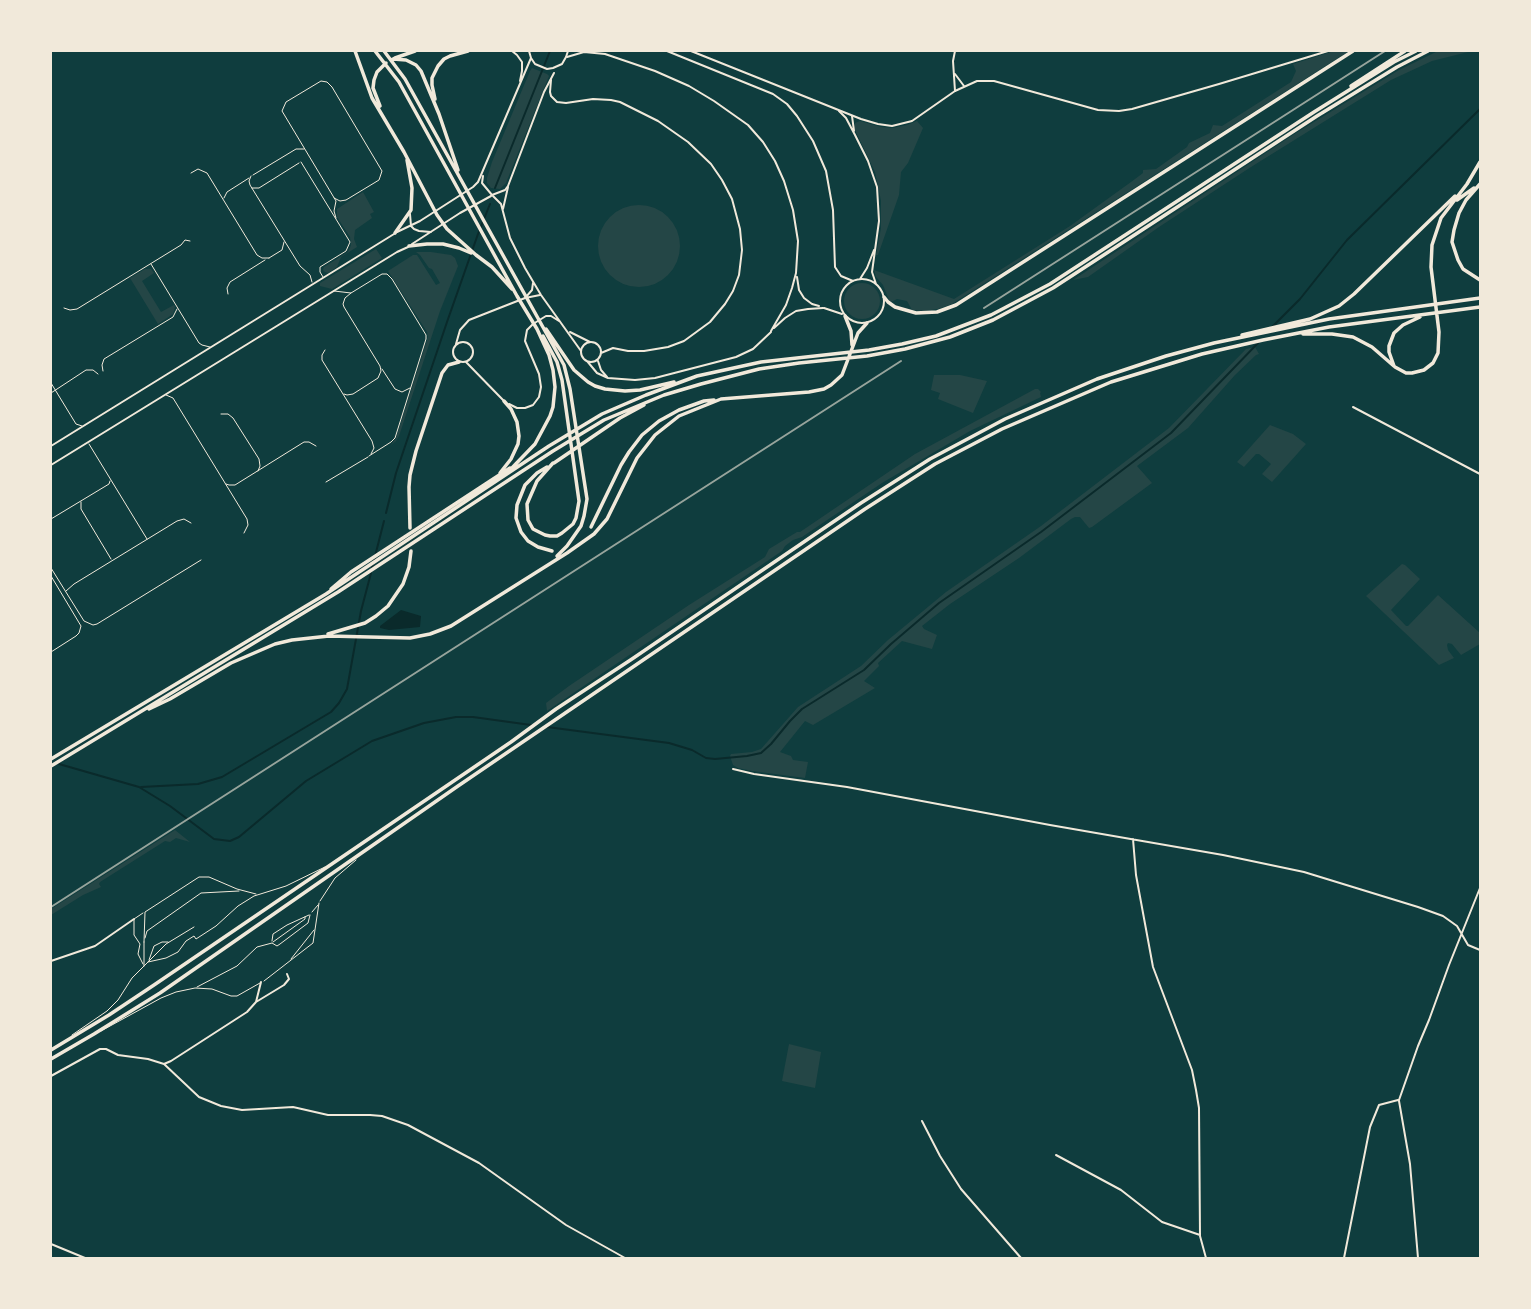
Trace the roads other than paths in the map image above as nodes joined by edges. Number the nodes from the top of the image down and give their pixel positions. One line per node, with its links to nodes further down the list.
1 (375, 51): 77 (highway)
2 (384, 51): 42 (highway)
3 (415, 51): 19 (highway)
4 (468, 51): 28 (highway)
5 (512, 51): 23 (street)
6 (529, 51): 18 (street)
7 (568, 51): 17 (street)
8 (667, 51): 69 (street)
9 (691, 51): 27 (street)
10 (955, 51): 22 (street)
11 (1328, 51): 24 (street)
12 (1353, 51): 78 (highway)
13 (1405, 51): 26 (highway)
14 (1416, 51): 26 (highway)
15 (1428, 51): 64 (highway)
16 (356, 52): 30 (highway)
17 (566, 57): 20 (street); 65 (street)
18 (531, 58): 20 (street); 23 (street)
19 (393, 59): 28 (highway); 30 (highway)
20 (559, 65): 21 (street)
21 (554, 73): 45 (street); 101 (street)
22 (955, 73): 24 (street); 25 (street)
23 (520, 84): 39 (street)
24 (964, 86): 25 (street)
25 (955, 91): 31 (street)
26 (1340, 96): 64 (highway)
27 (838, 110): 29 (street); 32 (street)
28 (439, 114): 42 (highway)
29 (852, 115): 31 (street); 32 (street); 33 (street)
30 (385, 117): 36 (highway)
31 (861, 119): 33 (street)
32 (847, 121): 34 (street)
33 (854, 123): 34 (street)
34 (855, 135): 60 (street)
35 (306, 151): 37 (lane); 41 (lane); 48 (lane); 48 (lane)
36 (404, 152): 52 (highway); 61 (highway)
37 (301, 162): 44 (lane); 53 (lane)
38 (1480, 162): 46 (highway)
39 (484, 171): 47 (street); 54 (street)
40 (191, 173): 49 (lane)
41 (251, 176): 44 (lane); 49 (lane)
42 (461, 178): 89 (highway)
43 (1480, 184): 50 (highway); 68 (highway)
44 (250, 186): 57 (lane)
45 (508, 186): 47 (street); 51 (street)
46 (1462, 190): 50 (highway); 90 (highway)
47 (492, 195): 51 (street); 55 (street)
48 (334, 198): 53 (lane)
49 (225, 202): 62 (lane)
50 (1452, 204): 108 (highway)
51 (503, 209): 70 (street)
52 (411, 210): 54 (street); 56 (highway)
53 (336, 218): 66 (lane)
54 (411, 226): 55 (street); 56 (street)
55 (432, 232): 59 (street)
56 (395, 233): 66 (street)
57 (283, 239): 62 (lane); 72 (lane)
58 (190, 241): 63 (lane)
59 (409, 246): 61 (highway); 73 (street)
60 (876, 246): 67 (street); 71 (street)
61 (467, 249): 77 (highway)
62 (269, 258): 75 (lane)
63 (151, 264): 81 (lane); 83 (lane)
64 (1074, 271): 103 (highway)
65 (796, 273): 84 (street); 93 (street)
66 (324, 278): 72 (street)
67 (860, 279): 69 (street); 71 (street)
68 (1480, 280)
69 (853, 281): 86 (street)
70 (533, 282): 76 (street); 79 (street)
71 (876, 284): 78 (street)
72 (309, 287): 98 (street)
73 (332, 292): 74 (lane); 118 (street)
74 (351, 293): 107 (lane); 114 (lane)
75 (228, 294)
76 (541, 295): 79 (street); 87 (street)
77 (517, 296): 91 (highway)
78 (884, 297): 88 (street)
79 (525, 298): 96 (street)
80 (1480, 298): 90 (highway)
81 (176, 305): 98 (lane); 109 (lane)
82 (1480, 307): 85 (highway)
83 (64, 308)
84 (823, 308): 86 (street); 93 (street)
85 (1426, 314): 94 (highway); 108 (highway)
86 (845, 316): 88 (street); 97 (highway)
87 (559, 321): 92 (street); 121 (street)
88 (867, 323): 97 (highway)
89 (543, 325): 111 (highway); 149 (highway)
90 (1287, 326): 163 (highway)
91 (537, 329): 129 (highway); 130 (highway)
92 (566, 330): 95 (street); 100 (street)
93 (771, 331): 112 (street)
94 (1292, 334): 108 (highway); 162 (highway)
95 (591, 342): 100 (street); 101 (street)
96 (456, 344): 105 (street); 106 (street)
97 (852, 346): 120 (highway)
98 (212, 347): 124 (street)
99 (325, 350): 116 (lane)
100 (581, 351): 104 (street)
101 (601, 353): 102 (street)
102 (598, 359): 104 (street); 112 (street)
103 (817, 359): 111 (highway); 119 (highway)
104 (587, 361): 112 (street)
105 (460, 362): 106 (street); 143 (highway)
106 (466, 362): 121 (street)
107 (380, 366): 114 (lane); 116 (lane)
108 (1395, 368)
109 (103, 371)
110 (98, 373): 115 (lane)
111 (696, 376): 134 (highway)
112 (608, 377)
113 (51, 383): 115 (lane)
114 (412, 386): 128 (lane)
115 (55, 390): 117 (lane); 124 (lane)
116 (342, 392): 128 (lane)
117 (51, 393)
118 (164, 395): 125 (street); 137 (lane)
119 (664, 395): 130 (highway); 157 (highway)
120 (721, 400): 142 (highway); 149 (highway)
121 (504, 401): 136 (highway)
122 (1353, 407): 133 (street)
123 (221, 414): 132 (lane)
124 (84, 426): 126 (street)
125 (88, 443): 131 (street); 135 (lane)
126 (51, 446)
127 (316, 446): 132 (lane)
128 (369, 456): 138 (lane)
129 (525, 456): 134 (highway); 136 (highway)
130 (553, 463): 147 (highway)
131 (51, 465)
132 (256, 472): 137 (lane)
133 (1480, 474)
134 (502, 478): 154 (highway)
135 (110, 479): 139 (lane); 145 (lane)
136 (493, 479): 154 (highway)
137 (224, 482): 144 (lane)
138 (326, 482)
139 (84, 498): 140 (lane); 150 (lane)
140 (51, 519)
141 (191, 523): 145 (lane)
142 (591, 527)
143 (410, 528)
144 (244, 533)
145 (148, 539): 150 (lane)
146 (411, 551): 155 (highway)
147 (552, 551)
148 (201, 560): 153 (lane)
149 (554, 560): 155 (highway)
150 (113, 561): 153 (lane)
151 (51, 568): 153 (lane)
152 (51, 576): 156 (lane)
153 (65, 590)
154 (326, 594): 158 (highway)
155 (315, 637): 157 (highway)
156 (51, 652)
157 (129, 719): 159 (highway)
158 (51, 760)
159 (51, 766)
160 (733, 769): 161 (street)
161 (1132, 839): 174 (street); 197 (street)
162 (363, 853): 167 (lane); 188 (highway)
163 (335, 861): 166 (lane); 189 (highway)
164 (1480, 888): 174 (street)
165 (241, 891): 166 (lane); 168 (lane); 176 (lane)
166 (258, 894): 182 (lane)
167 (319, 903): 169 (lane); 173 (lane)
168 (145, 912): 171 (lane); 176 (lane)
169 (310, 915): 170 (lane); 177 (lane)
170 (305, 917): 177 (lane); 177 (lane)
171 (134, 919): 178 (lane); 180 (street)
172 (194, 927): 175 (lane)
173 (315, 928): 181 (lane); 181 (lane)
174 (1462, 936): 179 (street); 194 (street)
175 (170, 942): 182 (lane); 182 (lane)
176 (144, 943): 178 (lane); 183 (lane)
177 (272, 943): 186 (lane)
178 (140, 944): 183 (lane)
179 (1480, 950)
180 (51, 961)
181 (290, 961): 185 (lane)
182 (148, 962): 183 (lane)
183 (144, 966): 189 (lane)
184 (288, 974): 187 (street)
185 (261, 982): 186 (lane); 187 (street)
186 (195, 988): 188 (lane)
187 (256, 1002): 192 (street)
188 (94, 1034): 191 (highway)
189 (63, 1043): 190 (highway)
190 (51, 1050)
191 (51, 1059)
192 (164, 1064): 193 (street); 200 (street)
193 (51, 1076)
194 (1399, 1100): 203 (street); 204 (street)
195 (922, 1121): 201 (street)
196 (1056, 1155): 197 (street)
197 (1200, 1235): 202 (street)
198 (51, 1244): 199 (street)
199 (85, 1258)
200 (625, 1258)
201 (1021, 1258)
202 (1206, 1258)
203 (1344, 1258)
204 (1418, 1258)

